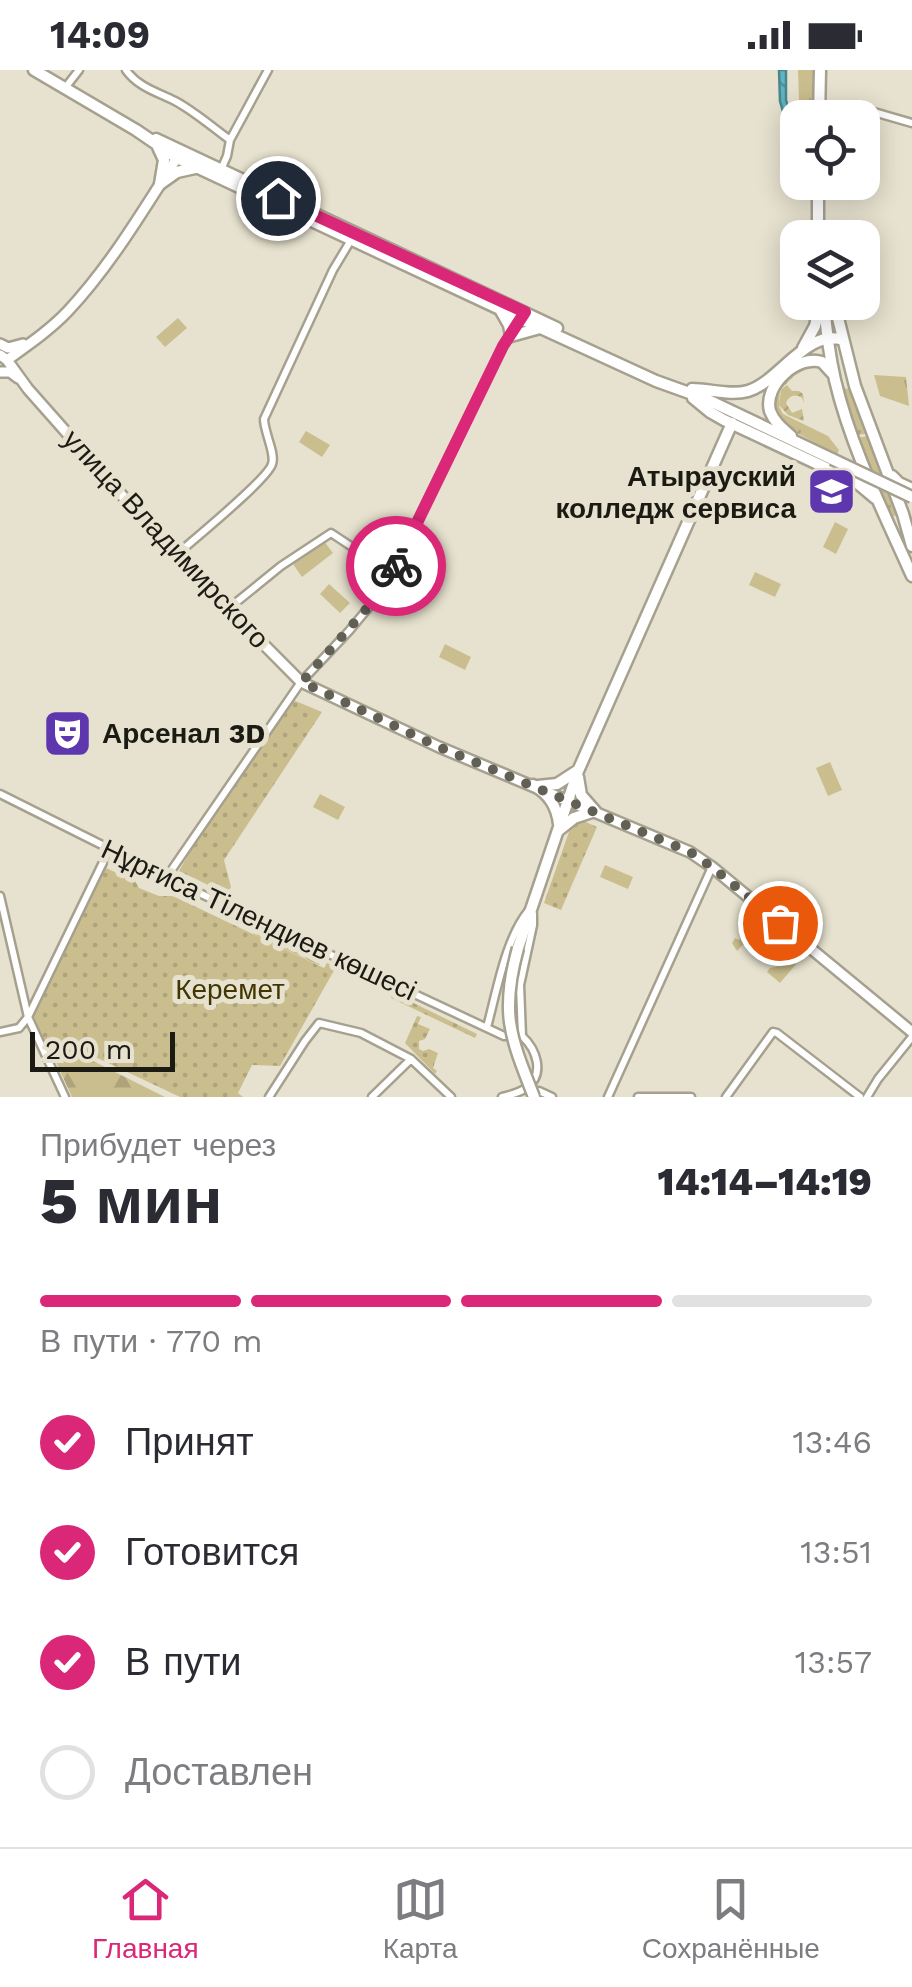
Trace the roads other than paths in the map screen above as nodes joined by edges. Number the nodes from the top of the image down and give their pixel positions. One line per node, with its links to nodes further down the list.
1 (34, 70): 6 (main road)
2 (80, 70): 6 (street)
3 (126, 70): 10 (street)
4 (268, 70): 10 (street)
5 (822, 70): 7 (main road)
6 (65, 88): 11 (main road)
7 (822, 100)
8 (880, 114): 9 (street)
9 (912, 123)
10 (230, 140): 14 (street)
11 (153, 142): 12 (main road); 15 (main road)
12 (179, 155): 13 (main road); 14 (main road); 15 (street)
13 (199, 168): 14 (main road); 15 (main road)
14 (220, 175): 16 (main road); 18 (main road)
15 (160, 184): 26 (street)
16 (351, 240): 17 (main road); 45 (street)
17 (500, 309): 18 (main road); 23 (main road)
18 (523, 316): 22 (main road); 23 (street); 24 (main road)
19 (817, 320): 29 (main road)
20 (825, 320): 25 (main road)
21 (838, 320): 27 (main road)
22 (541, 328): 23 (main road); 24 (main road)
23 (512, 336): 46 (street)
24 (568, 336): 34 (main road)
25 (828, 339): 27 (main road); 29 (main road); 31 (main road)
26 (35, 340): 28 (street); 30 (street); 32 (street)
27 (843, 340): 33 (main road)
28 (0, 344)
29 (797, 355): 34 (main road)
30 (2, 363): 32 (street, улица Владимирского)
31 (834, 378): 35 (main road); 37 (main road)
32 (24, 383): 45 (street, улица Владимирского)
33 (855, 386): 35 (main road); 38 (main road)
34 (690, 391): 36 (main road); 37 (main road)
35 (838, 392): 41 (main road)
36 (732, 423): 41 (main road); 50 (main road)
37 (800, 444): 40 (main road, bridge)
38 (886, 467): 39 (main road); 42 (main road)
39 (912, 489)
40 (912, 498)
41 (881, 506): 47 (main road)
42 (903, 514): 43 (main road); 44 (main road)
43 (912, 536)
44 (912, 546)
45 (176, 556): 48 (street, улица Владимирского)
46 (393, 574): 48 (street); 49 (street)
47 (912, 576)
48 (228, 608): 49 (street, улица Владимирского)
49 (302, 682): 51 (street, улица Владимирского); 58 (street)
50 (578, 770): 51 (main road); 53 (main road); 54 (main road)
51 (533, 785): 53 (street, улица Владимирского); 55 (main road)
52 (0, 794): 56 (street, Нұрғиса Тілендиев көшесі)
53 (569, 800): 54 (street, улица Владимирского); 55 (main road)
54 (595, 811): 55 (main road); 57 (street, улица Владимирского)
55 (558, 831): 60 (main road)
56 (109, 850): 58 (street, Нұрғиса Тілендиев көшесі); 61 (street)
57 (712, 867): 64 (street, улица Владимирского); 74 (street)
58 (166, 878): 62 (street, Нұрғиса Тілендиев көшесі)
59 (0, 896): 61 (street)
60 (532, 905): 62 (street); 65 (street); 67 (main road, bridge)
61 (28, 1017): 63 (street); 68 (street)
62 (487, 1027): 65 (street, Нұрғиса Тілендиев көшесі)
63 (0, 1032)
64 (912, 1035): 78 (street)
65 (522, 1036): 72 (street)
66 (411, 1059): 69 (street); 70 (street); 71 (street)
67 (536, 1094): 73 (street)
68 (65, 1097)
69 (269, 1097)
70 (372, 1097)
71 (451, 1097)
72 (502, 1097)
73 (552, 1097)
74 (608, 1097)
75 (638, 1097): 76 (street)
76 (691, 1097)
77 (726, 1097): 78 (street)
78 (864, 1097)

